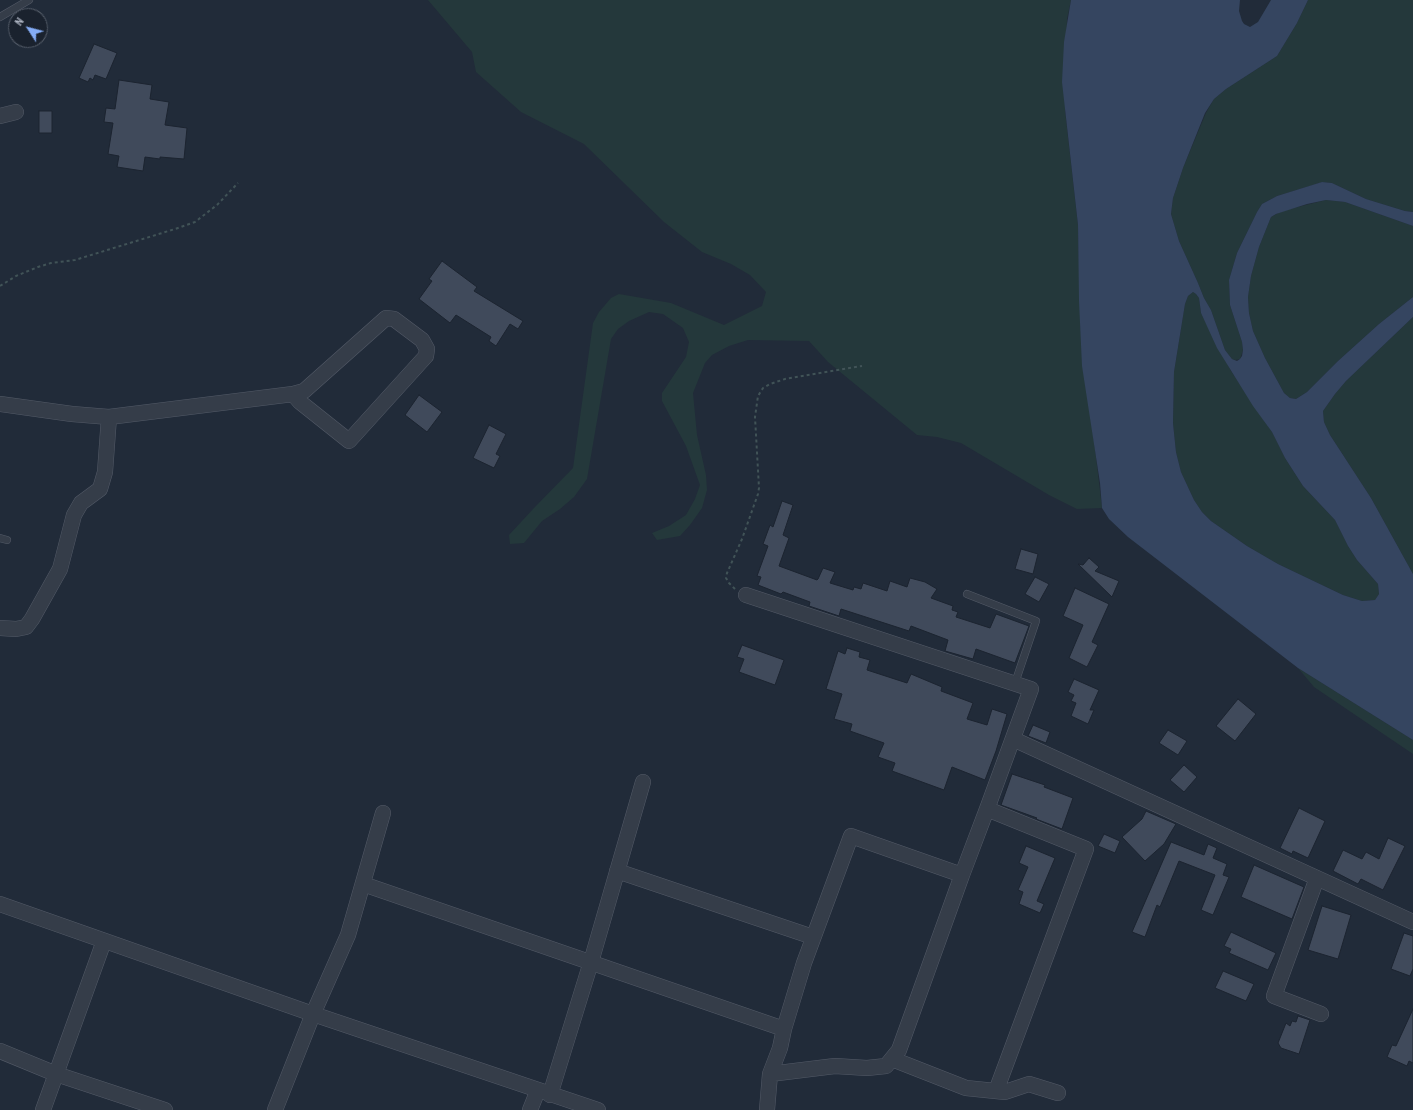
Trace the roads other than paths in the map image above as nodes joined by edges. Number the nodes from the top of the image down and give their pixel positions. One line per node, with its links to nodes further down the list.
1 (29, 0): 2 (lane)
2 (0, 17)
3 (16, 112): 4 (street)
4 (0, 116)
5 (293, 394): 5 (street); 7 (street)
6 (0, 405): 7 (street)
7 (109, 417): 10 (street)
8 (967, 594): 11 (lane)
9 (746, 595): 11 (street)
10 (0, 628)
11 (1015, 683): 12 (street)
12 (1013, 739): 14 (street); 18 (street)
13 (643, 782): 16 (street)
14 (988, 809): 17 (street); 32 (street)
15 (383, 813): 19 (street)
16 (617, 871): 22 (street); 24 (street)
17 (962, 875): 22 (street); 29 (street)
18 (1317, 878): 21 (street); 26 (street)
19 (363, 884): 24 (street); 25 (street)
20 (0, 904): 23 (street)
21 (1413, 922)
22 (813, 937): 27 (street)
23 (104, 941): 25 (street); 30 (street)
24 (591, 962): 27 (street); 33 (street)
25 (313, 1014): 33 (street); 37 (street)
26 (1321, 1014)
27 (784, 1029): 31 (street)
28 (0, 1051): 30 (street)
29 (892, 1059): 31 (street); 32 (street)
30 (56, 1074): 35 (street); 36 (street)
31 (770, 1074): 40 (street)
32 (996, 1091): 34 (street)
33 (544, 1093): 38 (street); 39 (street)
34 (1058, 1093)
35 (43, 1110)
36 (165, 1110)
37 (275, 1110)
38 (530, 1110)
39 (598, 1110)
40 (767, 1110)

